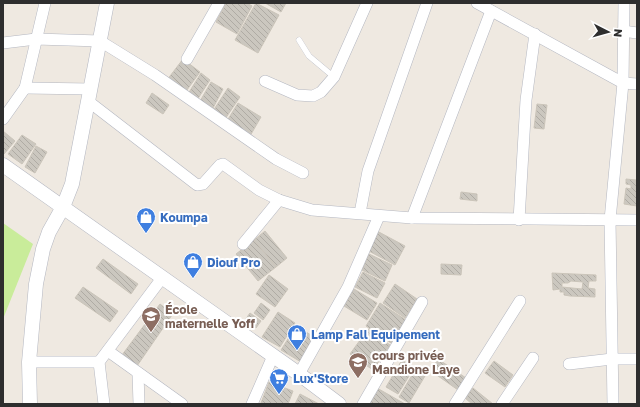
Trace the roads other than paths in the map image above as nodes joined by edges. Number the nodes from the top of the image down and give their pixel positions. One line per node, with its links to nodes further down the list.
1 (45, 3): 12 (street)
2 (107, 3): 14 (street)
3 (219, 3): 16 (street)
4 (367, 3): 17 (street)
5 (427, 3): 28 (street)
6 (477, 3): 8 (street)
7 (624, 3): 9 (street)
8 (491, 11): 11 (street); 30 (street)
9 (623, 32): 10 (street); 19 (street)
10 (637, 33)
11 (535, 34): 19 (street); 31 (street)
12 (36, 39): 14 (street); 15 (street); 21 (street)
13 (299, 40): 17 (lane)
14 (100, 41): 22 (street); 25 (street)
15 (3, 43)
16 (188, 59)
17 (334, 77): 18 (street)
18 (265, 80)
19 (623, 84): 20 (street); 32 (street)
20 (637, 84)
21 (25, 88): 22 (street); 23 (street)
22 (90, 95): 26 (street); 27 (street)
23 (3, 119)
24 (3, 165): 27 (street)
25 (303, 173)
26 (279, 200): 28 (street); 34 (street)
27 (63, 208): 35 (street); 43 (street)
28 (360, 213): 29 (street)
29 (379, 216): 30 (street); 47 (street)
30 (412, 218): 31 (street)
31 (519, 220): 32 (street)
32 (610, 220): 33 (street); 41 (street)
33 (637, 220)
34 (243, 244)
35 (162, 278): 38 (street); 39 (street)
36 (520, 301): 55 (street)
37 (422, 302): 54 (street)
38 (108, 351): 44 (street); 46 (street)
39 (273, 356): 47 (street); 52 (street)
40 (533, 358): 56 (street)
41 (612, 359): 42 (street); 45 (street); 57 (street)
42 (637, 359)
43 (29, 362): 44 (street); 48 (street)
44 (99, 362): 49 (street)
45 (569, 364)
46 (138, 373): 50 (street); 51 (street)
47 (299, 374): 53 (street)
48 (30, 404)
49 (104, 404)
50 (139, 404)
51 (182, 404)
52 (252, 404)
53 (339, 404)
54 (363, 404)
55 (455, 404)
56 (502, 404)
57 (613, 404)

